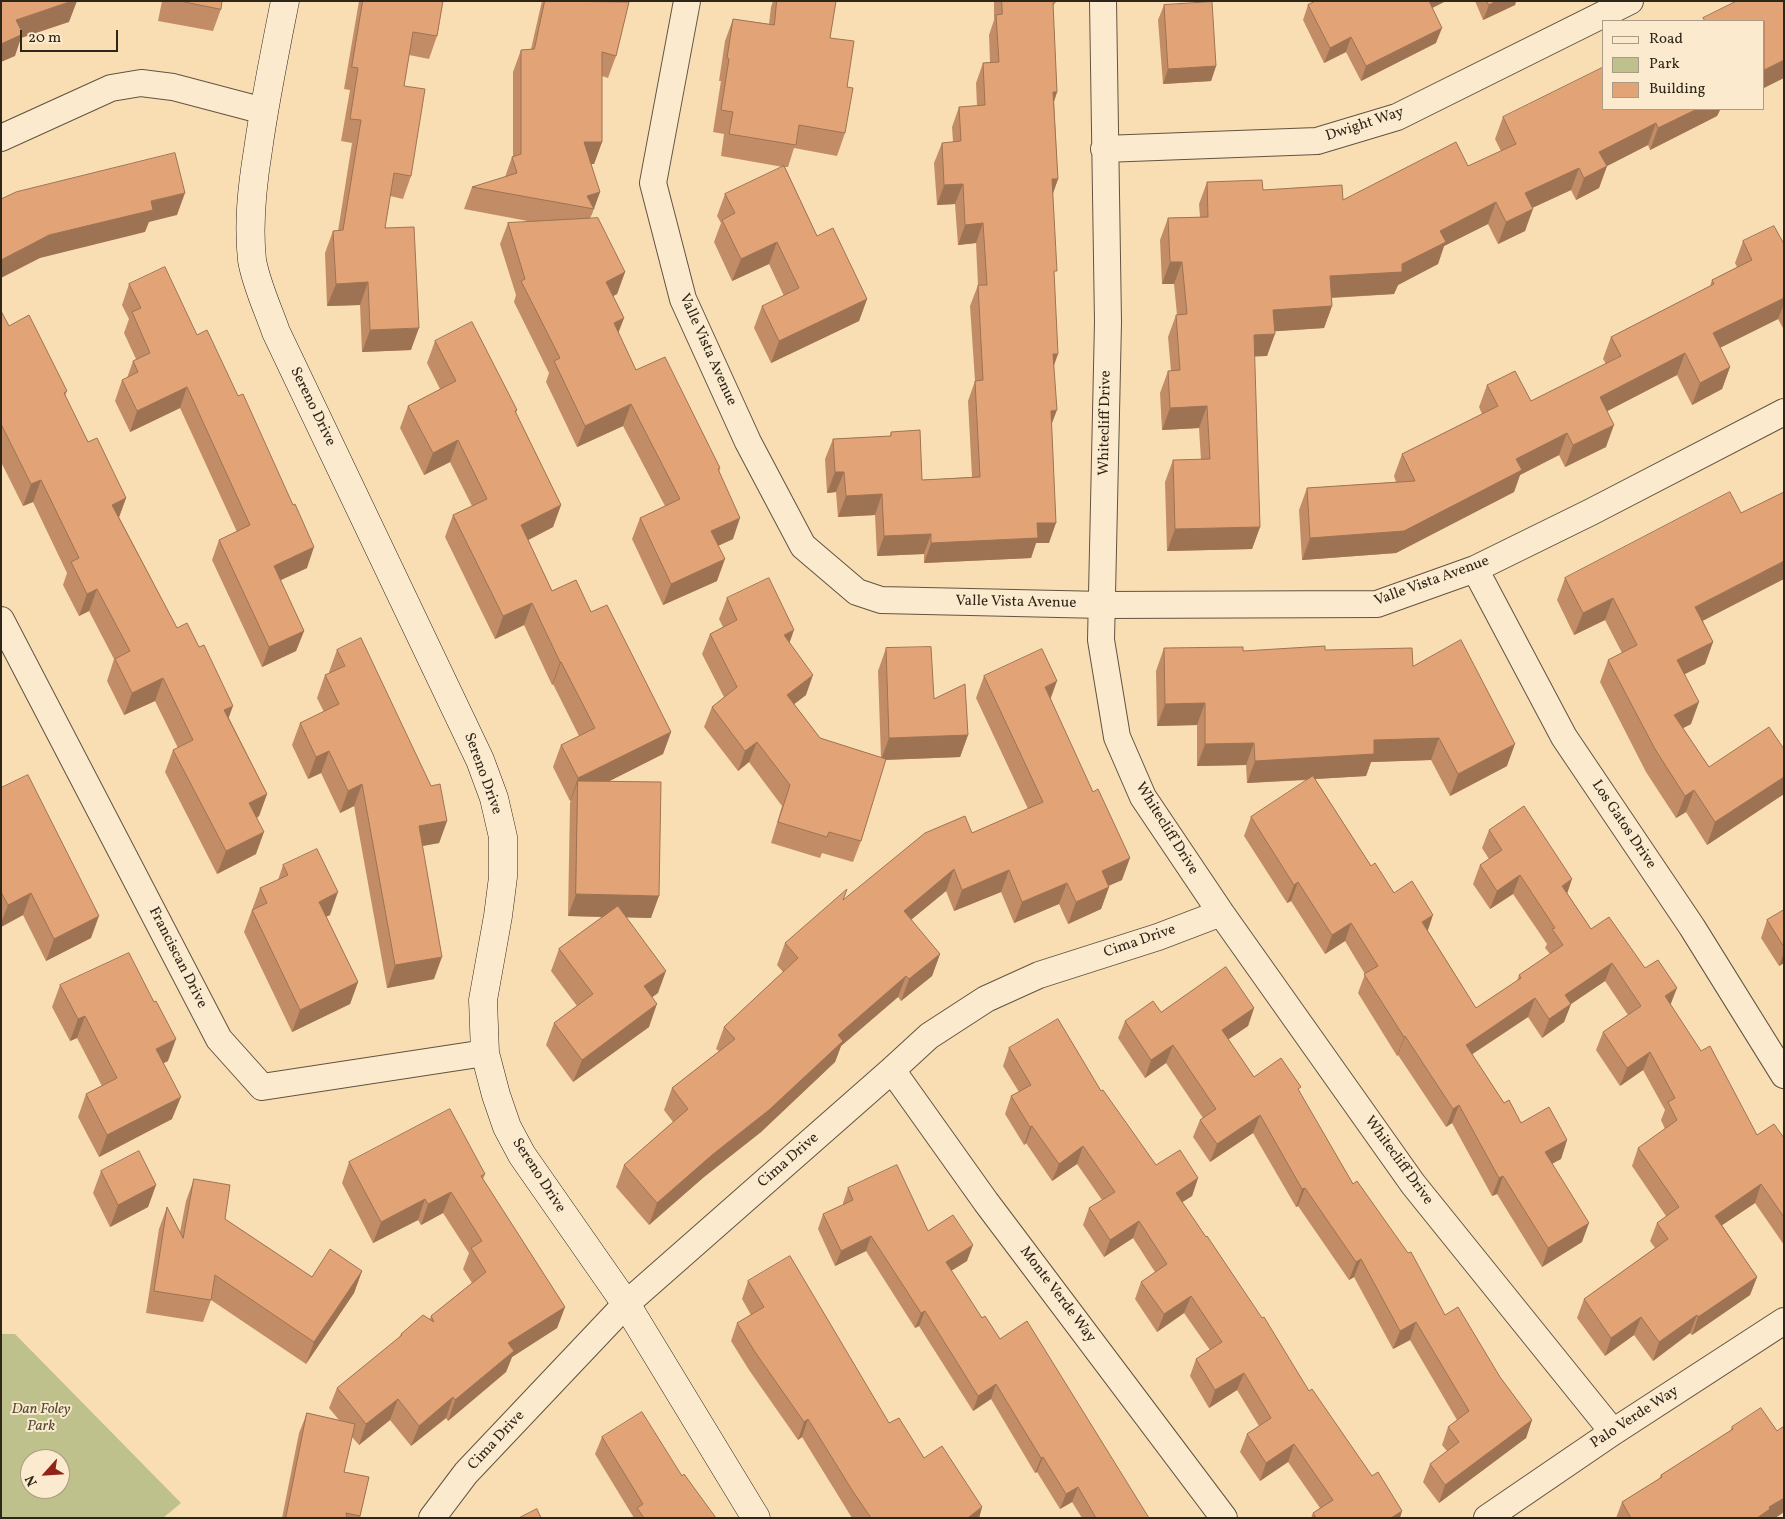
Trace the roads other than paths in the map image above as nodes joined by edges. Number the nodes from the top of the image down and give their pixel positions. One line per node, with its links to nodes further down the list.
1 (285, 1): 5 (street, Sereno Drive)
2 (687, 1): 10 (street, Valle Vista Avenue)
3 (1103, 1): 7 (street, Whitecliff Drive)
4 (1630, 1): 7 (street, Dwight Way)
5 (264, 111): 6 (street); 13 (street, Sereno Drive)
6 (1, 138)
7 (1104, 149): 10 (street, Whitecliff Drive)
8 (1784, 412): 9 (street, Valle Vista Avenue)
9 (1475, 568): 10 (street, Valle Vista Avenue); 15 (street, Los Gatos Drive)
10 (1102, 605): 12 (street, Whitecliff Drive)
11 (1, 620): 13 (street, Franciscan Drive)
12 (1221, 913): 14 (street, Cima Drive); 18 (street, Whitecliff Drive)
13 (485, 1052): 16 (street, Sereno Drive)
14 (892, 1070): 16 (street, Cima Drive); 21 (street, Monte Verde Way)
15 (1784, 1075)
16 (626, 1304): 19 (street, Cima Drive); 20 (street, Sereno Drive)
17 (1784, 1321): 18 (street, Palo Verde Way)
18 (1613, 1432): 22 (street, Palo Verde Way)
19 (432, 1518)
20 (756, 1518)
21 (1224, 1518)
22 (1487, 1518)

